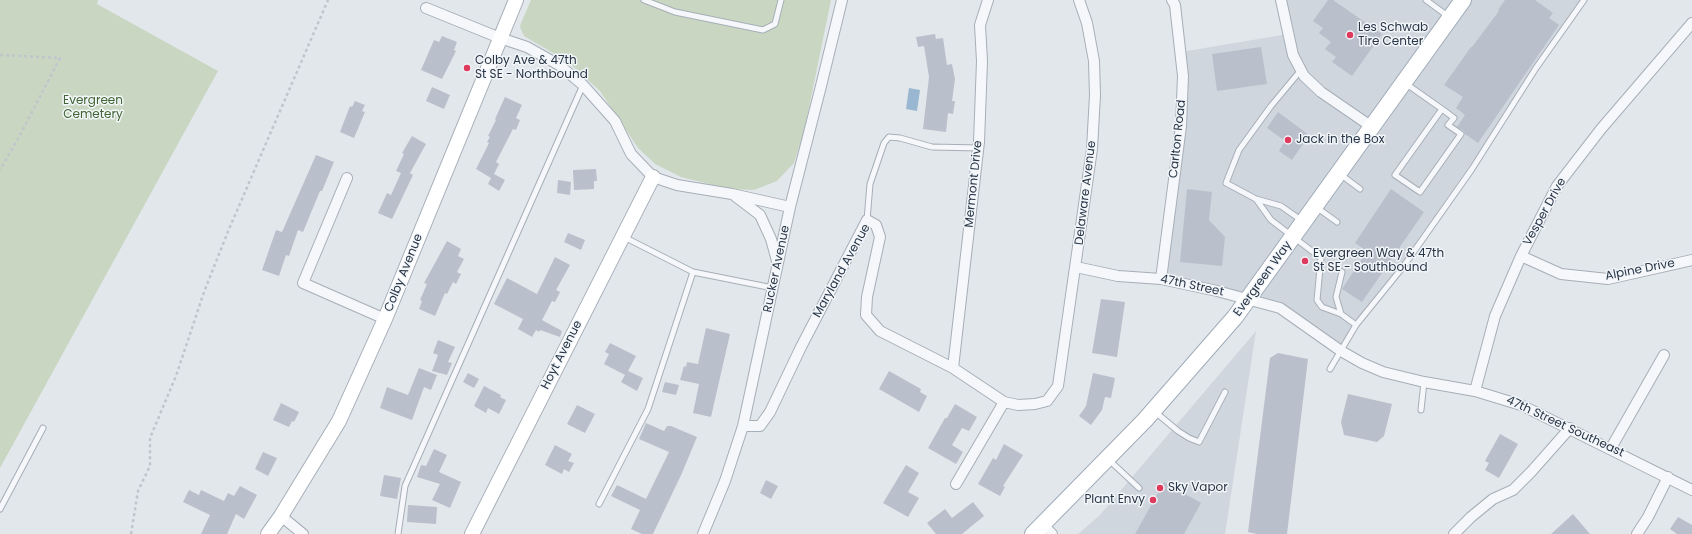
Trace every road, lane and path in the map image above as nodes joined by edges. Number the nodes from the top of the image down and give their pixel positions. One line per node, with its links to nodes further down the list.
1 (328, 0): 74 (path)
2 (516, 0): 16 (main road, Colby Avenue)
3 (644, 0): 4 (lane)
4 (781, 0)
5 (842, 0): 31 (street, Rucker Avenue)
6 (988, 0): 23 (street, Mermont Drive)
7 (1079, 0): 41 (street, Delaware Avenue)
8 (1172, 0): 44 (street, Carlton Road)
9 (1281, 0): 18 (street)
10 (1426, 0): 14 (lane)
11 (1463, 0): 14 (main road, Evergreen Way)
12 (1584, 0): 49 (lane)
13 (426, 8): 16 (street)
14 (1450, 18): 19 (main road, Evergreen Way)
15 (1692, 23): 38 (street, Vesper Drive)
16 (500, 38): 20 (street); 48 (main road, Colby Avenue)
17 (0, 55): 24 (path)
18 (1301, 70): 22 (street); 30 (lane)
19 (1404, 82): 21 (lane); 22 (main road, Evergreen Way)
20 (584, 85): 26 (street); 77 (lane)
21 (1442, 109): 21 (lane)
22 (1372, 127): 25 (main road, Evergreen Way)
23 (978, 148): 33 (lane); 52 (street, Mermont Drive)
24 (0, 170)
25 (1339, 174): 28 (lane); 32 (main road, Evergreen Way)
26 (653, 177): 29 (street); 36 (main road, Hoyt Avenue)
27 (347, 178): 48 (street)
28 (1360, 189)
29 (732, 194): 31 (street); 40 (street)
30 (1256, 199): 34 (lane); 37 (lane)
31 (790, 207): 40 (street, Rucker Avenue)
32 (1316, 207): 34 (main road, Evergreen Way); 35 (lane)
33 (867, 220): 52 (street, Maryland Avenue); 61 (street, Maryland Avenue)
34 (1305, 222): 37 (main road, Evergreen Way)
35 (1337, 222)
36 (622, 237): 42 (lane); 78 (main road, Hoyt Avenue)
37 (1294, 238): 46 (main road, Evergreen Way); 47 (lane)
38 (1520, 256): 39 (street, Alpine Drive); 56 (street, Vesper Drive)
39 (1692, 260)
40 (778, 264): 45 (street, Rucker Avenue)
41 (1076, 268): 44 (street, 47th Street); 55 (street, Delaware Avenue)
42 (693, 272): 45 (lane); 70 (lane)
43 (1342, 272): 47 (lane)
44 (1161, 279): 46 (street, 47th Street)
45 (773, 288): 61 (street, Rucker Avenue)
46 (1249, 299): 50 (street, 47th Street); 59 (main road, Evergreen Way)
47 (1341, 314): 49 (lane)
48 (385, 319): 72 (main road, Colby Avenue)
49 (1356, 325): 50 (lane)
50 (1341, 351): 53 (lane); 54 (street, 47th Street Southeast)
51 (1664, 355): 64 (street)
52 (953, 368): 58 (street, Maryland Avenue)
53 (1330, 369)
54 (1424, 382): 56 (street, 47th Street Southeast); 60 (lane)
55 (1058, 386): 58 (street, Maryland Avenue)
56 (1475, 391): 63 (street, 47th Street Southeast)
57 (1225, 392): 59 (lane)
58 (1004, 402): 67 (street)
59 (1154, 410): 65 (main road, Evergreen Way)
60 (1421, 410)
61 (743, 426): 79 (street, Rucker Avenue)
62 (43, 428): 71 (lane)
63 (1570, 428): 64 (street, 47th Street Southeast); 80 (street)
64 (1611, 448): 66 (street, 47th Street Southeast)
65 (1108, 458): 68 (lane); 73 (main road, Evergreen Way)
66 (1668, 477): 69 (street, 47th Street Southeast); 81 (street)
67 (956, 484)
68 (1139, 488)
69 (1692, 489)
70 (599, 504)
71 (0, 509)
72 (281, 516): 75 (main road, Colby Avenue); 76 (street)
73 (1043, 531)
74 (131, 534)
75 (268, 534)
76 (303, 534)
77 (398, 534)
78 (472, 534)
79 (703, 534)
80 (1454, 534)
81 (1636, 534)

